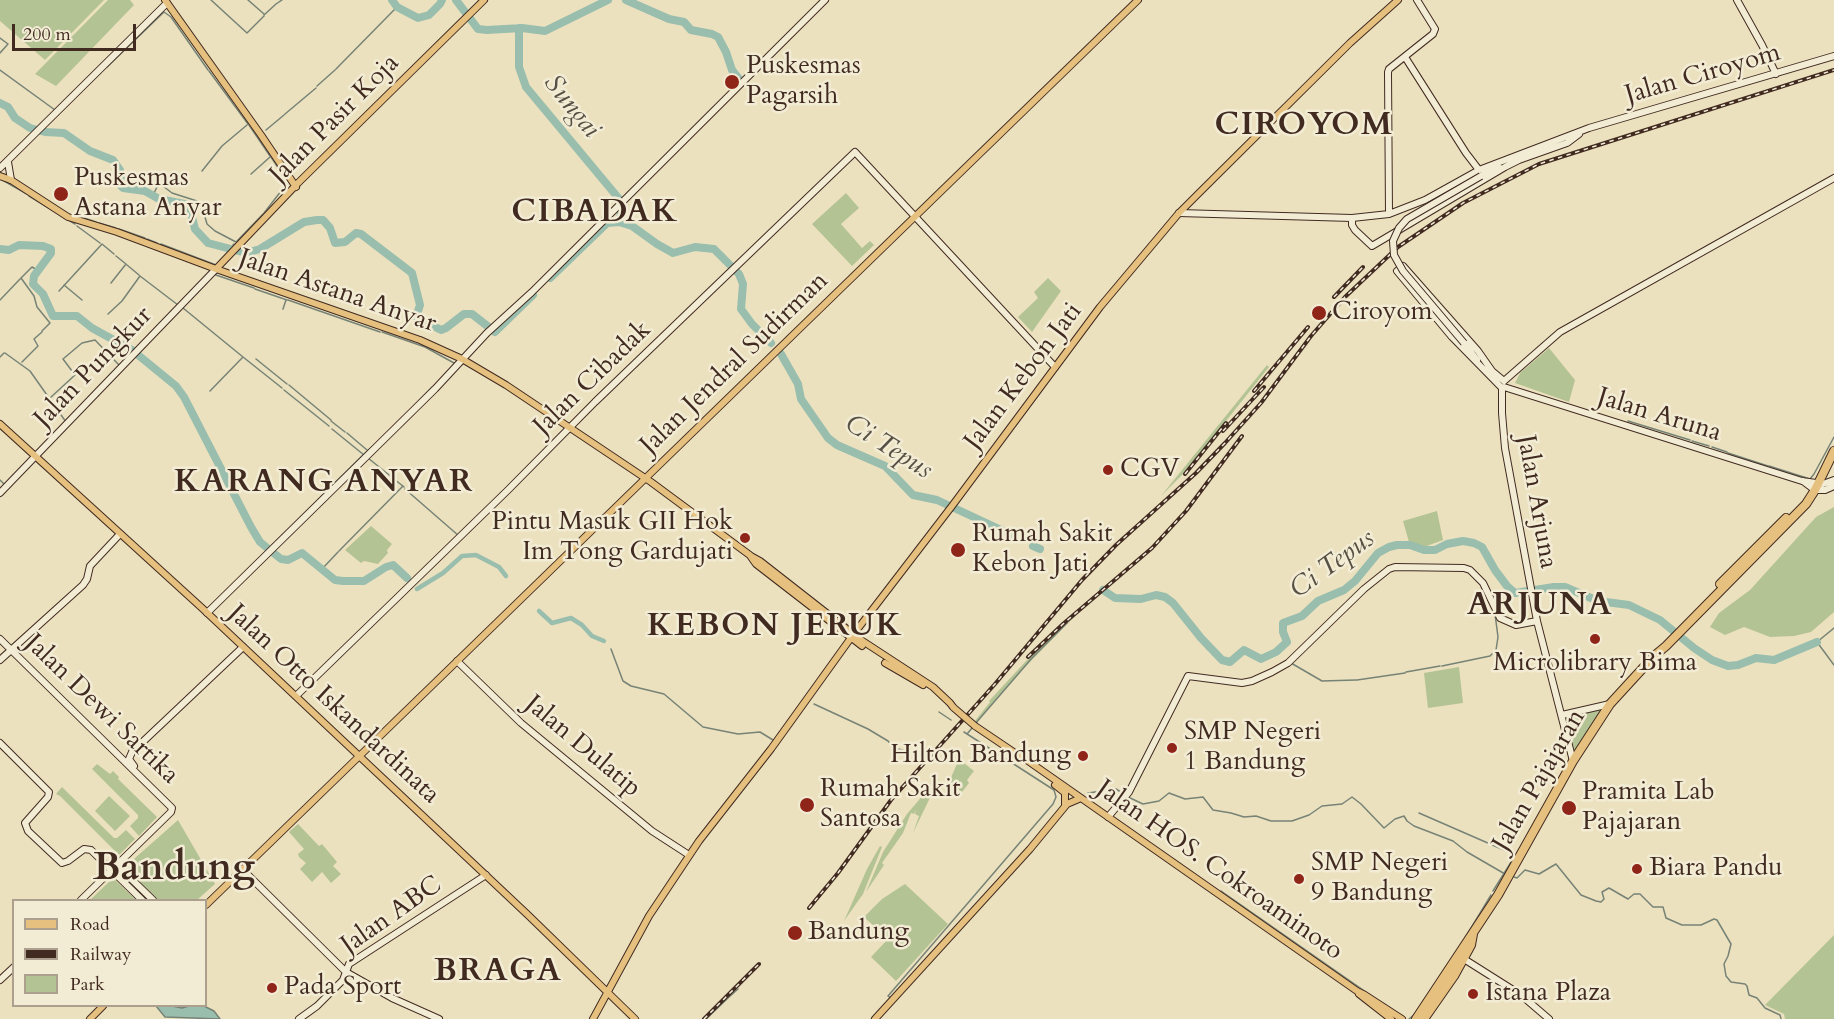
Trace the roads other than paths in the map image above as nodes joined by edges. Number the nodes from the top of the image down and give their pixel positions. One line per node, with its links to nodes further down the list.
1 (484, 0): 18 (main road, Jalan Pasir Koja)
2 (825, 0): 24 (street)
3 (1138, 0): 21 (main road, Jalan Jendral Sudirman)
4 (1398, 0): 19 (main road, Jalan Kebon Jati)
5 (1417, 0): 9 (street)
6 (1737, 0): 10 (street)
7 (166, 1): 12 (street); 18 (main road)
8 (1834, 56): 10 (street, Jalan Ciroyom)
9 (1405, 57): 14 (street); 20 (street)
10 (1776, 74): 11 (street, Jalan Ciroyom)
11 (1518, 158): 14 (street, Jalan Ciroyom); 14 (street); 22 (street, Jalan Ciroyom)
12 (8, 162): 13 (street); 17 (street)
13 (0, 168)
14 (1480, 173): 20 (street, Jalan Ciroyom); 25 (street, bridge)
15 (0, 176): 17 (main road, Jalan Astana Anyar)
16 (1834, 178): 27 (street)
17 (11, 180): 23 (main road, Jalan Astana Anyar)
18 (296, 187): 23 (main road, Jalan Pasir Koja)
19 (1179, 213): 22 (street); 26 (main road, Jalan Kebon Jati)
20 (1389, 214): 22 (street, Jalan Ciroyom)
21 (914, 217): 26 (street); 29 (street, Jalan Cibadak); 33 (main road, Jalan Jendral Sudirman)
22 (1352, 218)
23 (216, 269): 24 (main road, Jalan Astana Anyar); 32 (street, Jalan Pungkur)
24 (462, 359): 29 (main road, Jalan Astana Anyar); 40 (street)
25 (1481, 361): 25 (street); 27 (street)
26 (1054, 367): 42 (main road, Jalan Kebon Jati)
27 (1502, 384): 35 (street, Jalan Aruna); 41 (street, Jalan Arjuna)
28 (0, 424): 32 (main road, Jalan Otto Iskandardinata)
29 (570, 428): 33 (main road, Jalan Astana Anyar); 51 (street, Jalan Cibadak)
30 (1834, 442): 35 (highway)
31 (1834, 451): 35 (highway)
32 (35, 457): 37 (street, Jalan Pungkur); 38 (main road, Jalan Otto Iskandardinata)
33 (645, 477): 39 (main road, Jalan Astana Anyar); 50 (main road, Jalan Jendral Sudirman)
34 (1834, 480): 35 (street)
35 (1814, 486): 36 (street); 52 (highway, Jalan Pajajaran)
36 (1834, 486)
37 (0, 494)
38 (120, 534): 40 (main road, Jalan Otto Iskandardinata); 48 (street)
39 (751, 556): 43 (main road, Jalan HOS. Cokroaminoto)
40 (207, 613): 46 (main road, Jalan Otto Iskandardinata)
41 (1537, 621): 53 (street, Jalan Arjuna); 62 (street)
42 (860, 626): 43 (main road, Jalan Kebon Jati); 45 (main road)
43 (852, 637): 45 (main road, Jalan HOS. Cokroaminoto); 47 (main road, Jalan Kebon Jati)
44 (0, 639): 48 (street, Jalan Dewi Sartika)
45 (859, 642): 47 (main road); 55 (main road, Jalan HOS. Cokroaminoto, bridge)
46 (241, 645): 51 (main road, Jalan Otto Iskandardinata); 56 (street); 59 (street)
47 (844, 649): 63 (main road, Jalan Kebon Jati)
48 (11, 650): 49 (street); 56 (street, Jalan Dewi Sartika)
49 (0, 660)
50 (457, 661): 57 (main road, Jalan Jendral Sudirman); 63 (street, Jalan Dulatip)
51 (296, 696): 57 (main road, Jalan Otto Iskandardinata)
52 (1610, 704): 53 (street); 58 (highway, Jalan Pajajaran)
53 (1562, 715): 58 (street, Jalan Arjuna)
54 (0, 743): 66 (street)
55 (1015, 753): 60 (main road, Jalan HOS. Cokroaminoto); 61 (main road, Jalan HOS. Cokroaminoto)
56 (119, 755): 59 (street, Jalan Dewi Sartika)
57 (359, 756): 65 (main road, Jalan Jendral Sudirman); 67 (main road, Jalan Otto Iskandardinata)
58 (1574, 761): 72 (highway, Jalan Pajajaran)
59 (151, 784): 64 (street, Jalan Dewi Sartika)
60 (1081, 798): 61 (main road); 62 (main road, Jalan HOS. Cokroaminoto)
61 (1063, 808): 85 (main road)
62 (1108, 817): 77 (main road, Jalan HOS. Cokroaminoto)
63 (689, 855): 78 (main road, Jalan Kebon Jati)
64 (119, 864): 66 (street); 70 (street)
65 (242, 869): 71 (main road, Jalan Jendral Sudirman); 75 (street)
66 (111, 871): 68 (street); 69 (street)
67 (486, 875): 75 (street, Jalan ABC); 78 (main road, Jalan Otto Iskandardinata)
68 (82, 899)
69 (141, 899)
70 (152, 899)
71 (207, 904)
72 (1473, 934): 73 (highway, Jalan Pajajaran); 88 (highway, Jalan Pajajaran)
73 (1464, 959): 89 (highway, Jalan Pajajaran); 90 (street)
74 (12, 969): 76 (street)
75 (346, 972): 81 (street, Jalan ABC); 82 (street)
76 (0, 980)
77 (1357, 991): 86 (main road); 87 (main road, Jalan HOS. Cokroaminoto)
78 (607, 992): 83 (main road, Jalan Kebon Jati); 84 (main road, Jalan Otto Iskandardinata)
79 (101, 1007): 80 (main road)
80 (90, 1019)
81 (299, 1019)
82 (439, 1019)
83 (593, 1019)
84 (635, 1019)
85 (875, 1019)
86 (1391, 1019)
87 (1402, 1019)
88 (1416, 1019)
89 (1424, 1019)
90 (1549, 1019)

